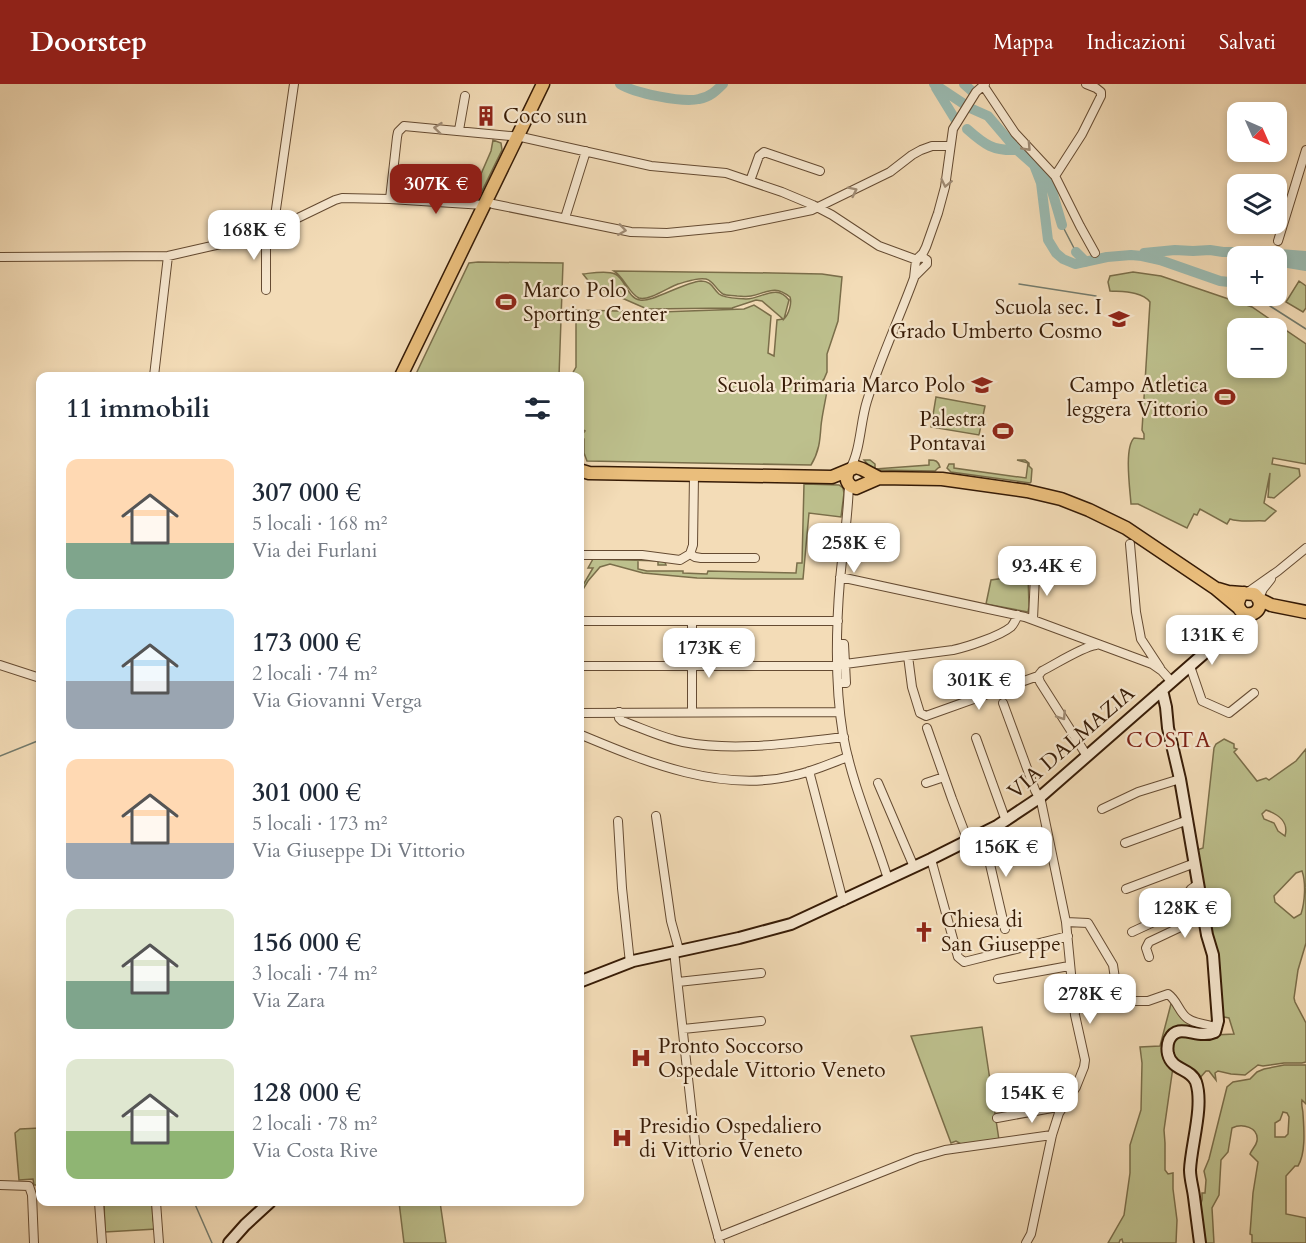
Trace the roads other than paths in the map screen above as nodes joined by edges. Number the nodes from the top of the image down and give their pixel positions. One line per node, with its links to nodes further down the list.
1 (294, 84): 20 (street)
2 (543, 84): 7 (main road)
3 (1086, 84): 12 (street)
4 (975, 93): 8 (street); 12 (street, one-way to 12)
5 (465, 96): 6 (street)
6 (459, 130): 7 (street); 15 (street, one-way to 15)
7 (517, 136): 10 (street); 16 (main road)
8 (950, 146): 17 (street, one-way to 8); 25 (street, one-way to 25)
9 (1306, 150): 21 (street)
10 (586, 151): 13 (street); 19 (street)
11 (820, 171): 13 (street)
12 (1055, 176): 22 (street)
13 (750, 181): 14 (street)
14 (795, 198): 17 (street); 18 (street)
15 (390, 200): 16 (street); 20 (street)
16 (488, 205): 19 (street); 28 (main road)
17 (818, 207): 18 (street); 25 (street)
18 (790, 215): 19 (street, one-way to 18)
19 (565, 218)
20 (270, 231): 23 (street); 26 (street)
21 (1278, 241)
22 (1095, 253)
23 (168, 256): 24 (street); 27 (street)
24 (0, 257)
25 (919, 262): 31 (street)
26 (266, 290)
27 (154, 372)
28 (403, 372)
29 (584, 473): 30 (main road)
30 (694, 475): 31 (main road); 34 (street)
31 (856, 477): 38 (street); 39 (main road)
32 (1130, 544): 53 (street)
33 (1306, 548): 40 (street)
34 (690, 554): 35 (street); 36 (street)
35 (584, 555)
36 (755, 558)
37 (1035, 575): 46 (street)
38 (840, 577): 45 (street); 49 (street)
39 (1215, 588): 40 (main road, VIA DALMAZIA); 42 (main road)
40 (1253, 596): 41 (main road, VIA DALMAZIA); 42 (main road); 44 (main road)
41 (1283, 608): 43 (main road, VIA DALMAZIA); 44 (main road, VIA DALMAZIA)
42 (1239, 609): 44 (main road); 50 (street)
43 (1306, 612)
44 (1253, 614): 50 (street, VIA DALMAZIA)
45 (1018, 615): 46 (street); 55 (street)
46 (1034, 619): 51 (street)
47 (584, 621): 48 (street)
48 (692, 621): 49 (street); 60 (street)
49 (838, 621): 58 (street)
50 (1233, 628): 61 (street, VIA DALMAZIA)
51 (1077, 637): 52 (street); 54 (street)
52 (1101, 646): 54 (street); 56 (street)
53 (1146, 648): 56 (street); 62 (street)
54 (1078, 652): 63 (street)
55 (908, 656): 58 (street); 63 (street)
56 (1143, 661): 62 (street)
57 (0, 664): 64 (street)
58 (841, 665): 60 (street); 71 (street)
59 (584, 666): 60 (street)
60 (692, 666): 70 (street)
61 (1190, 666): 65 (street, VIA DALMAZIA); 67 (street)
62 (1162, 671): 65 (street)
63 (1038, 676): 77 (street, one-way to 77)
64 (36, 677)
65 (1171, 681): 66 (street, VIA DALMAZIA)
66 (1162, 690): 77 (street, VIA DALMAZIA); 81 (street)
67 (1254, 693)
68 (1003, 703): 84 (street)
69 (619, 712): 70 (street); 72 (street); 75 (street)
70 (692, 712): 71 (street)
71 (840, 712): 75 (street)
72 (584, 713)
73 (927, 728): 80 (street)
74 (584, 736): 79 (street)
75 (843, 737): 78 (street)
76 (976, 738): 89 (street)
77 (1087, 756): 84 (street, VIA DALMAZIA)
78 (848, 757): 79 (street); 96 (street)
79 (809, 771): 99 (street)
80 (944, 777): 83 (street); 91 (street)
81 (1180, 779): 85 (street); 87 (street)
82 (878, 783): 95 (street)
83 (926, 783)
84 (1039, 798): 89 (street, VIA DALMAZIA); 101 (street)
85 (1102, 808)
86 (656, 816): 105 (street)
87 (1188, 820): 92 (street); 94 (street)
88 (618, 821): 107 (street)
89 (1006, 821): 90 (street, VIA DALMAZIA)
90 (980, 836): 91 (street, VIA DALMAZIA); 102 (street)
91 (968, 841): 93 (street, VIA DALMAZIA)
92 (1125, 843)
93 (931, 859): 95 (street, VIA DALMAZIA); 104 (street)
94 (1195, 864): 97 (street); 98 (street)
95 (914, 867): 96 (street, VIA DALMAZIA)
96 (888, 879): 99 (street, VIA DALMAZIA)
97 (1198, 884): 100 (street); 103 (street)
98 (1126, 889)
99 (843, 901): 105 (street, VIA DALMAZIA)
100 (1204, 916): 106 (street); 114 (street)
101 (1066, 922): 104 (street); 114 (street)
102 (1005, 929)
103 (1132, 932)
104 (1068, 936): 108 (street)
105 (676, 951): 107 (street, VIA DALMAZIA); 112 (street)
106 (1149, 957)
107 (630, 963): 111 (street, VIA DALMAZIA)
108 (1069, 966): 110 (street); 116 (street)
109 (761, 973): 112 (street)
110 (998, 979)
111 (584, 980)
112 (678, 982): 115 (street)
113 (761, 1021): 115 (street)
114 (1217, 1028): 129 (street)
115 (683, 1029): 123 (street)
116 (1063, 1106): 117 (street); 118 (street)
117 (997, 1118)
118 (1052, 1135): 123 (street); 128 (street)
119 (0, 1185): 124 (street)
120 (99, 1206): 125 (street)
121 (156, 1206): 126 (street)
122 (265, 1206): 127 (street)
123 (719, 1240)
124 (34, 1243)
125 (102, 1243)
126 (159, 1243)
127 (228, 1243)
128 (1026, 1243)
129 (1200, 1243)

